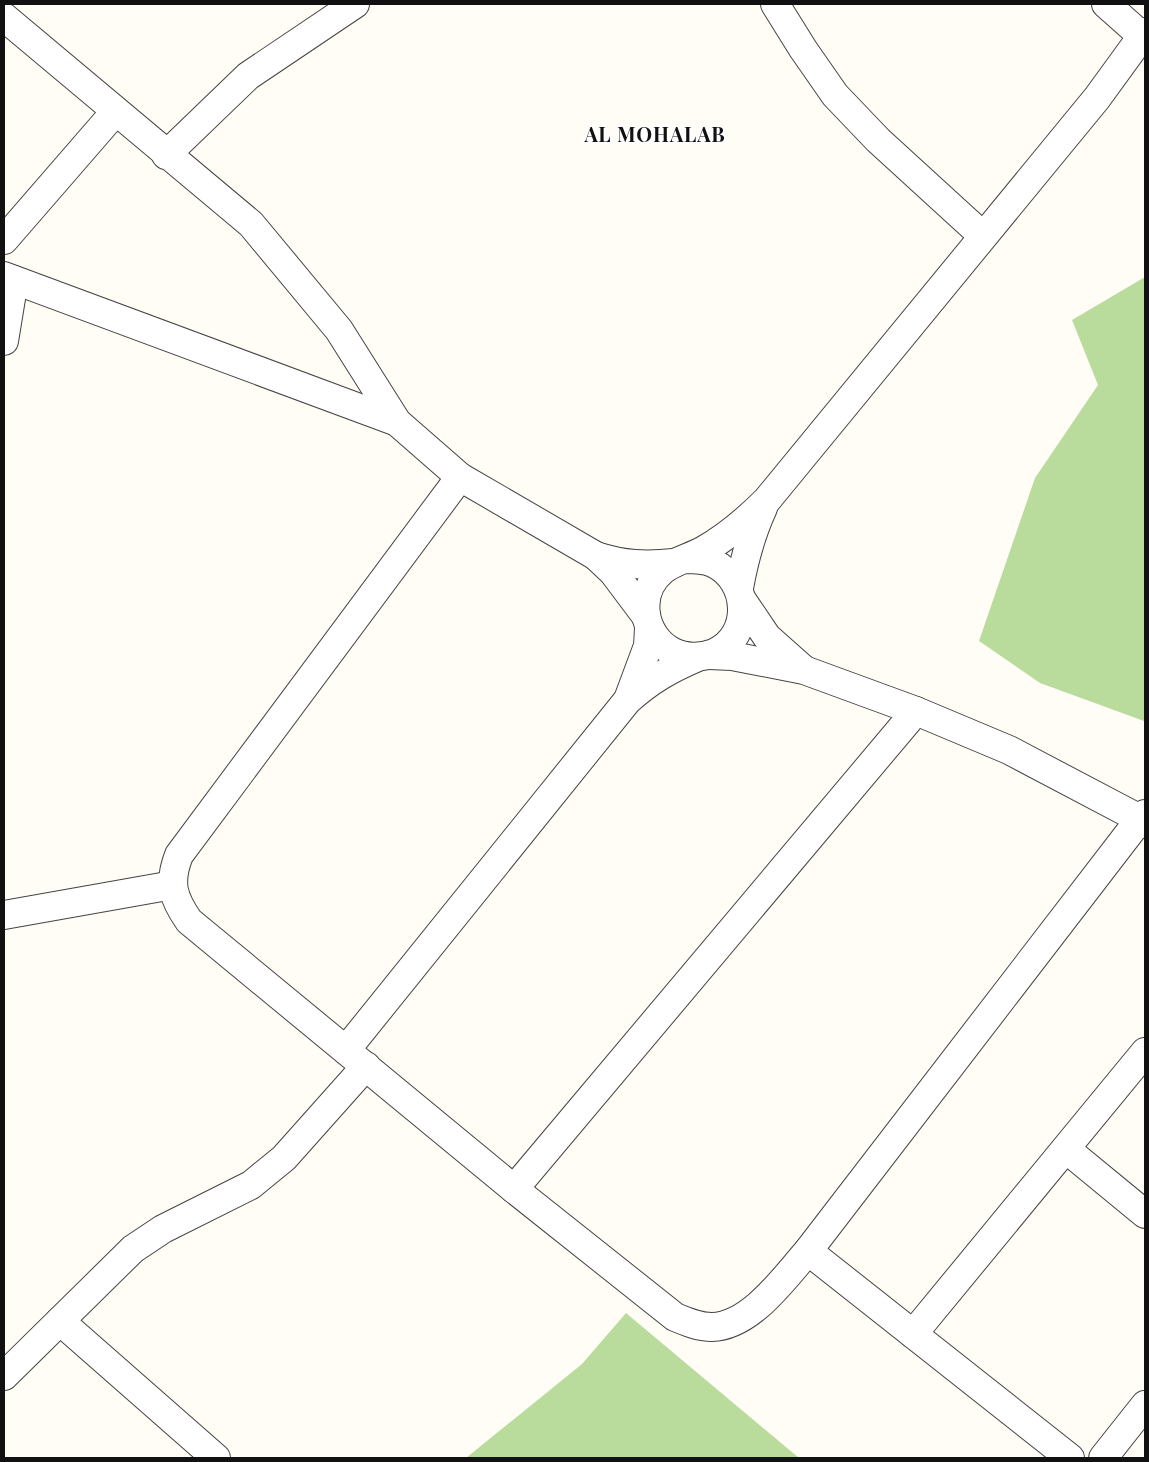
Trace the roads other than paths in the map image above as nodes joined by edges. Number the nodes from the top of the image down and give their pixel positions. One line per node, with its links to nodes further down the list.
1 (355, 4): 7 (street)
2 (775, 4): 8 (street)
3 (1106, 4): 5 (street)
4 (4, 17): 6 (street)
5 (1144, 34): 8 (street)
6 (115, 112): 7 (street); 9 (street)
7 (166, 155): 12 (street)
8 (983, 236): 14 (street)
9 (4, 240)
10 (9, 278): 11 (street); 12 (street)
11 (4, 341)
12 (397, 422): 13 (street)
13 (460, 477): 15 (street); 24 (street)
14 (767, 500): 16 (street); 17 (street)
15 (596, 556): 16 (street); 18 (street)
16 (680, 561): 17 (street); 18 (street)
17 (740, 594): 19 (street); 20 (street)
18 (647, 622): 19 (street); 21 (street)
19 (704, 656): 20 (street); 21 (street)
20 (804, 670): 22 (street)
21 (627, 701): 27 (street)
22 (916, 711): 23 (street); 29 (street)
23 (1143, 819): 31 (street)
24 (173, 885): 25 (street); 27 (street)
25 (4, 915)
26 (1145, 1052): 28 (street)
27 (356, 1058): 29 (street); 32 (street)
28 (1066, 1150): 30 (street); 33 (street)
29 (514, 1189): 31 (street)
30 (1145, 1214)
31 (808, 1251): 33 (street)
32 (60, 1321): 34 (street); 36 (street)
33 (913, 1334): 37 (street)
34 (4, 1376)
35 (1145, 1404): 38 (street)
36 (216, 1458)
37 (1070, 1458)
38 (1103, 1458)

